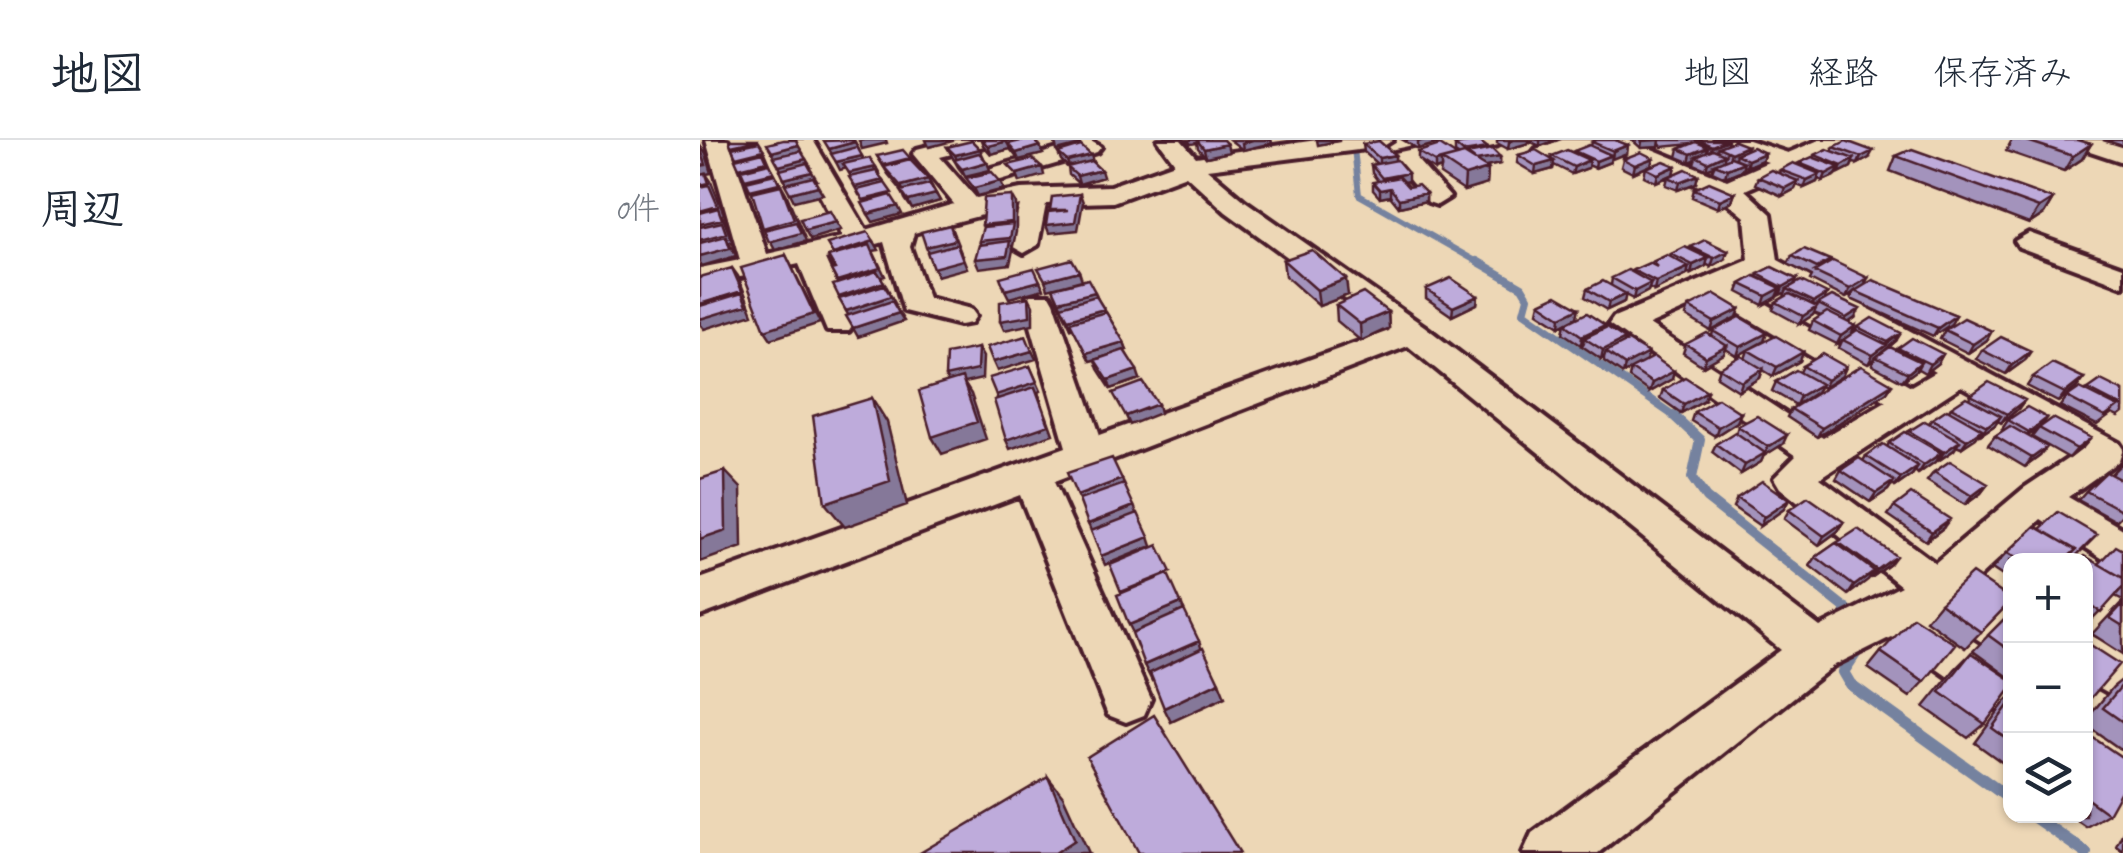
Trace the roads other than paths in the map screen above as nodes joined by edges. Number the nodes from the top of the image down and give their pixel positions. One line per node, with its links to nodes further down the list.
1 (718, 140): 20 (street)
2 (802, 140): 27 (street)
3 (980, 140): 25 (street)
4 (1169, 140): 19 (street)
5 (1586, 140): 14 (street)
6 (1610, 140): 22 (street)
7 (1725, 140): 18 (street)
8 (2080, 140): 15 (street)
9 (1368, 142): 12 (street); 16 (street)
10 (1483, 142): 16 (street); 17 (street)
11 (1834, 142): 18 (street)
12 (1287, 146): 19 (street)
13 (1089, 147): 25 (street)
14 (1544, 154)
15 (2123, 155)
16 (1403, 158): 24 (street)
17 (1504, 162)
18 (1790, 162): 22 (street)
19 (1188, 166): 23 (street); 39 (street)
20 (729, 174): 21 (street); 32 (street)
21 (700, 180)
22 (1728, 189): 31 (street)
23 (1035, 196): 25 (street); 29 (street)
24 (1437, 196)
25 (961, 197): 26 (street)
26 (902, 227): 27 (street); 37 (street)
27 (858, 240): 30 (street)
28 (2029, 241): 34 (street)
29 (1024, 245)
30 (809, 254): 32 (street); 38 (street)
31 (1764, 264): 35 (street); 40 (street)
32 (756, 266): 33 (street)
33 (700, 276)
34 (2123, 277)
35 (1714, 286): 41 (street); 44 (street)
36 (1038, 302): 43 (street)
37 (960, 316)
38 (838, 324)
39 (1413, 333): 43 (street); 51 (street)
40 (1962, 370): 41 (street); 42 (street)
41 (1912, 401): 44 (street)
42 (2114, 441): 46 (street)
43 (1088, 456): 45 (street)
44 (1822, 456): 48 (street)
45 (1032, 477): 50 (street); 55 (street)
46 (2038, 498): 47 (street); 48 (street)
47 (2123, 550)
48 (1947, 578): 49 (street); 51 (street)
49 (1998, 596)
50 (700, 598)
51 (1858, 631): 54 (street); 56 (street)
52 (2093, 659): 53 (street)
53 (2123, 679)
54 (2003, 689)
55 (1126, 699)
56 (1552, 853)

